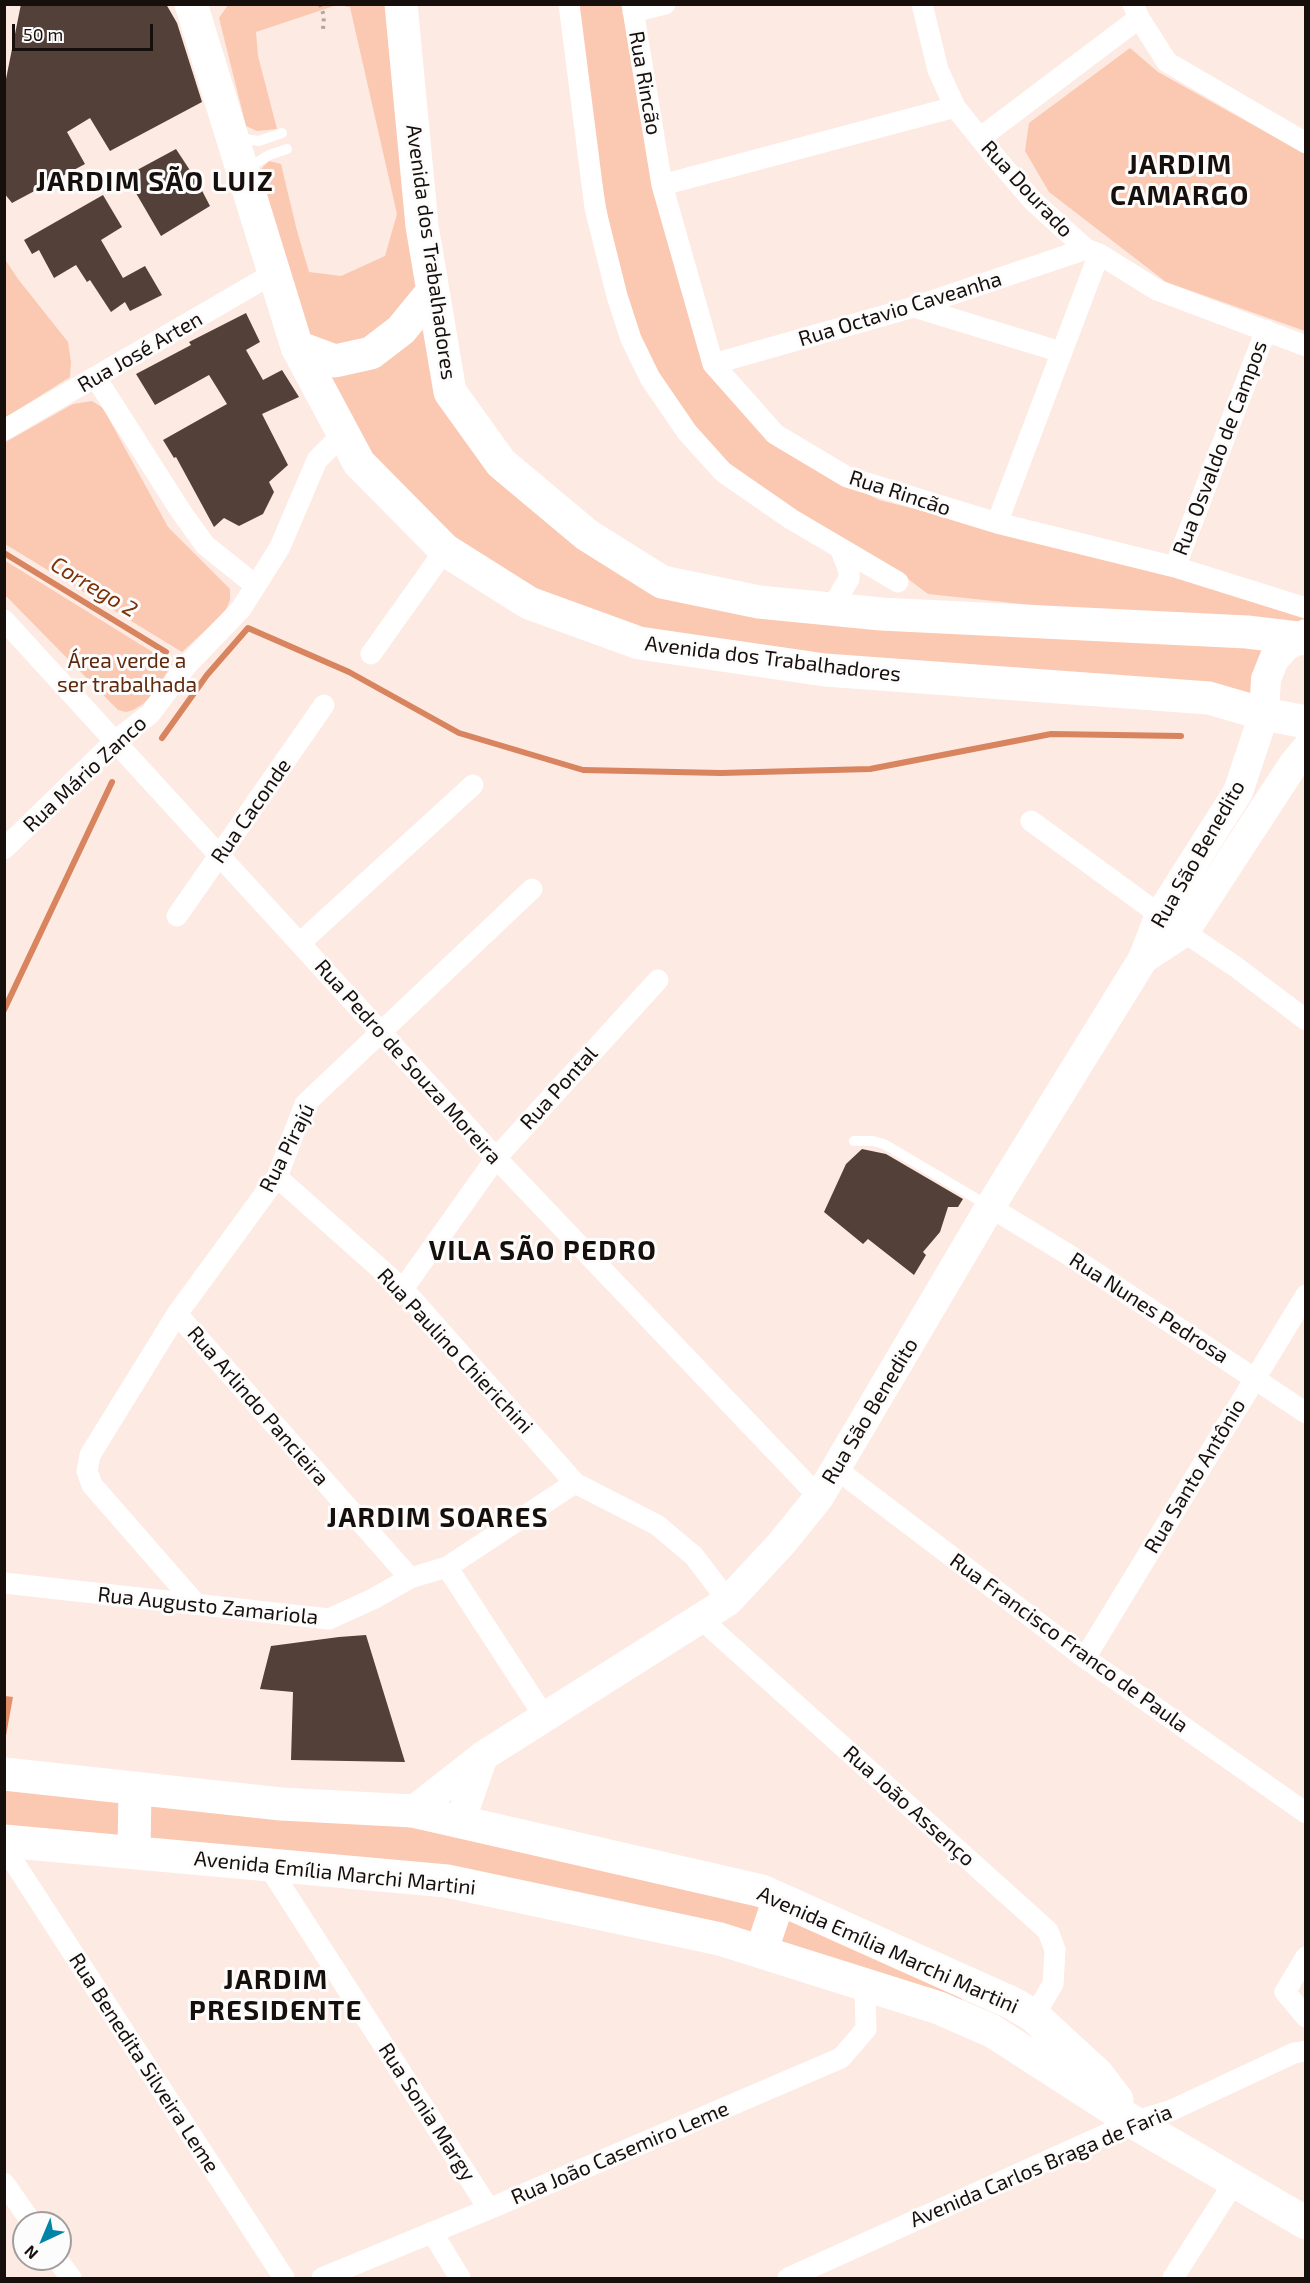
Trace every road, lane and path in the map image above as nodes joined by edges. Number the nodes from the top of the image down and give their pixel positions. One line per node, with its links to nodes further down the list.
1 (191, 4): 11 (main road, Avenida dos Trabalhadores)
2 (320, 4): 9 (path)
3 (401, 4): 20 (main road, Avenida dos Trabalhadores)
4 (569, 4): 31 (street)
5 (665, 4): 7 (street)
6 (921, 4): 10 (street, Rua Dourado)
7 (633, 8): 17 (street, Rua Rincão)
8 (1136, 11): 13 (street); 14 (street)
9 (323, 29)
10 (955, 107): 13 (street, Rua Dourado); 17 (street)
11 (231, 132): 12 (lane); 16 (main road, Avenida dos Trabalhadores)
12 (282, 133)
13 (980, 138): 18 (street, Rua Dourado)
14 (1305, 143)
15 (287, 149): 16 (lane)
16 (244, 177): 19 (main road, Avenida dos Trabalhadores)
17 (662, 185): 26 (street, Rua Rincão)
18 (1092, 252): 21 (street, Rua Octavio Caveanha); 22 (street, Rua Dourado); 25 (street)
19 (274, 273): 24 (main road, Avenida dos Trabalhadores); 27 (street, Rua José Arten)
20 (434, 291): 24 (main road); 36 (main road, Avenida dos Trabalhadores)
21 (914, 308): 25 (street); 26 (street, Rua Octavio Caveanha)
22 (1266, 330): 23 (street, Rua Dourado); 33 (street, Rua Osvaldo de Campos)
23 (1305, 345)
24 (297, 347): 29 (main road, Avenida dos Trabalhadores)
25 (1061, 352): 30 (street)
26 (713, 364): 30 (street, Rua Rincão)
27 (96, 378): 28 (street, Rua José Arten); 35 (street)
28 (4, 430)
29 (344, 434): 32 (main road, Avenida dos Trabalhadores); 35 (street, Rua Mário Zanco)
30 (997, 523): 33 (street, Rua Rincão)
31 (840, 548): 34 (street); 36 (street)
32 (445, 550): 39 (street); 41 (main road, Avenida dos Trabalhadores)
33 (1174, 567): 38 (street, Rua Rincão)
34 (898, 582)
35 (255, 585): 43 (street, Rua Mário Zanco)
36 (830, 610): 38 (main road, Avenida dos Trabalhadores)
37 (4, 620): 43 (street, Rua Pedro de Souza Moreira)
38 (1304, 629): 41 (main road, Rua São Benedito)
39 (371, 654)
40 (324, 705): 48 (street, Rua Caconde)
41 (1264, 714): 42 (main road, Avenida dos Trabalhadores); 50 (main road, Rua São Benedito)
42 (1305, 722)
43 (115, 741): 47 (street, Rua Mário Zanco); 48 (street, Rua Pedro de Souza Moreira)
44 (1305, 749): 52 (main road, Rua São Benedito)
45 (473, 785): 53 (street)
46 (1031, 821): 50 (street)
47 (4, 849)
48 (220, 855): 51 (street, Rua Caconde); 53 (street, Rua Pedro de Souza Moreira)
49 (532, 889): 57 (street, Rua Pirajú)
50 (1166, 905): 52 (main road); 54 (main road, Rua São Benedito)
51 (177, 916)
52 (1184, 932): 54 (main road, Rua São Benedito); 56 (street)
53 (300, 943): 57 (street, Rua Pedro de Souza Moreira)
54 (1143, 959): 61 (main road, Rua São Benedito)
55 (658, 980): 59 (street, Rua Pontal)
56 (1305, 1020)
57 (382, 1033): 59 (street, Rua Pedro de Souza Moreira); 60 (street, Rua Pirajú)
58 (854, 1141): 61 (lane)
59 (496, 1158): 62 (street, Rua Pontal); 69 (street, Rua Pedro de Souza Moreira)
60 (277, 1177): 62 (street, Rua Paulino Chierichini); 64 (street, Rua Pirajú)
61 (990, 1207): 65 (street, Rua Nunes Pedrosa); 67 (main road, Rua São Benedito)
62 (403, 1289): 68 (street, Rua Paulino Chierichini)
63 (1305, 1295): 65 (street, Rua Santo Antônio)
64 (177, 1314): 71 (street, Rua Arlindo Pancieira); 74 (street, Rua Pirajú)
65 (1254, 1378): 66 (street, Rua Nunes Pedrosa); 76 (street, Rua Santo Antônio)
66 (1305, 1413)
67 (835, 1468): 69 (main road, Rua São Benedito); 76 (street, Rua Francisco Franco de Paula)
68 (575, 1483): 70 (street, Rua Augusto Zamariola); 73 (street)
69 (819, 1497): 73 (main road, Rua São Benedito)
70 (447, 1567): 71 (street, Rua Augusto Zamariola); 77 (street)
71 (410, 1578): 74 (street, Rua Augusto Zamariola)
72 (4, 1583): 74 (street, Rua Augusto Zamariola)
73 (728, 1601): 75 (main road, Rua São Benedito)
74 (196, 1604)
75 (701, 1619): 77 (main road, Rua São Benedito); 92 (street, Rua João Assenço)
76 (1084, 1658): 82 (street, Rua Francisco Franco de Paula)
77 (544, 1716): 78 (main road, Rua São Benedito)
78 (483, 1756): 81 (main road, Rua São Benedito); 83 (main road)
79 (4, 1774): 80 (main road, Avenida Emília Marchi Martini)
80 (135, 1788): 81 (main road, Avenida Emília Marchi Martini); 86 (main road)
81 (413, 1810): 83 (main road, Avenida Emília Marchi Martini)
82 (1305, 1813)
83 (460, 1822): 88 (main road, Avenida Emília Marchi Martini)
84 (4, 1841): 86 (main road, Avenida Emília Marchi Martini)
85 (4, 1847): 103 (street, Rua Benedita Silveira Leme)
86 (134, 1852): 87 (main road, Avenida Emília Marchi Martini)
87 (267, 1864): 89 (main road, Avenida Emília Marchi Martini); 99 (street, Rua Sonia Margy)
88 (779, 1899): 89 (main road); 92 (main road, Avenida Emília Marchi Martini)
89 (761, 1952): 91 (main road, Avenida Emília Marchi Martini)
90 (1305, 1957): 93 (street)
91 (865, 1985): 96 (main road, Avenida Emília Marchi Martini); 99 (street, Rua João Casemiro Leme)
92 (1034, 2016): 96 (main road, Avenida Emília Marchi Martini)
93 (1305, 2017)
94 (1305, 2031): 95 (street, Avenida Carlos Braga de Faria)
95 (1300, 2052): 96 (street, Avenida Carlos Braga de Faria)
96 (1133, 2122): 97 (main road); 106 (street, Avenida Carlos Braga de Faria)
97 (1235, 2181): 101 (main road); 107 (street)
98 (4, 2182): 100 (street)
99 (489, 2209): 102 (street, Rua João Casemiro Leme)
100 (24, 2211)
101 (1305, 2223)
102 (432, 2232): 104 (street, Rua João Casemiro Leme); 105 (street)
103 (284, 2278)
104 (322, 2278)
105 (460, 2278)
106 (788, 2278)
107 (1173, 2278)

